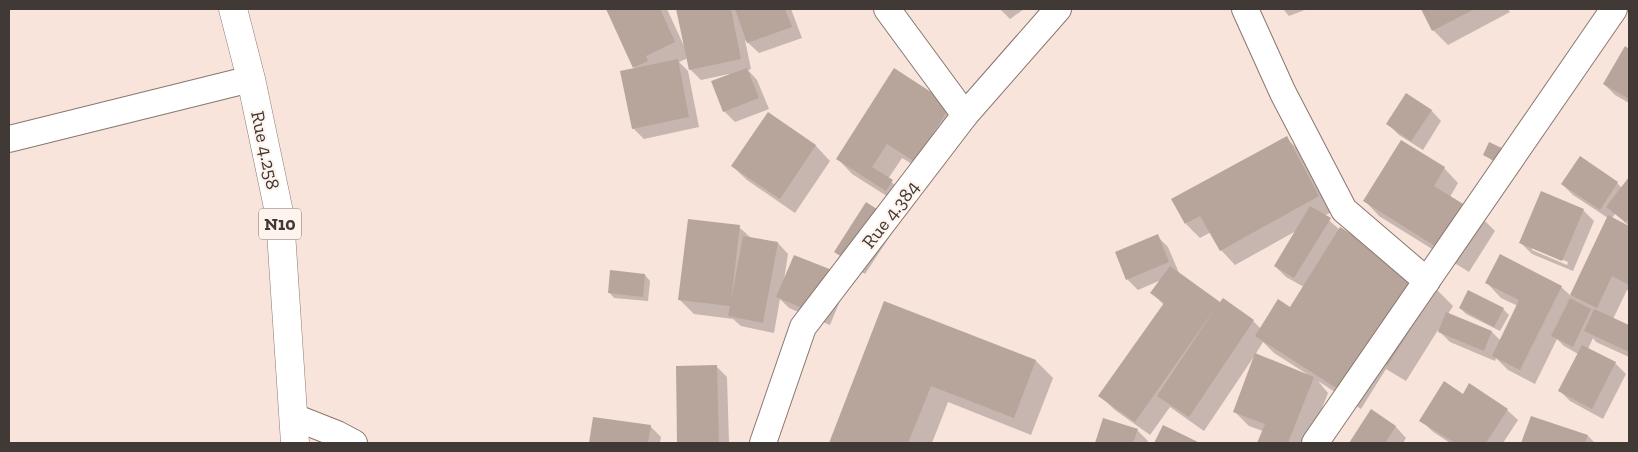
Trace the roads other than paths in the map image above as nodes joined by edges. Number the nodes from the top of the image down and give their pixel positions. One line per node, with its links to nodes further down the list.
1 (234, 9): 6 (highway, Rue 4.258 / N10)
2 (887, 9): 7 (street)
3 (1058, 9): 7 (street, Rue 4.384)
4 (1245, 9): 9 (street)
5 (1614, 9): 9 (street)
6 (250, 79): 8 (street); 10 (highway, Rue 4.258 / N10)
7 (965, 115): 12 (street, Rue 4.384)
8 (9, 139)
9 (1427, 281): 13 (street)
10 (295, 430): 11 (street)
11 (354, 443)
12 (763, 443)
13 (1315, 443)

